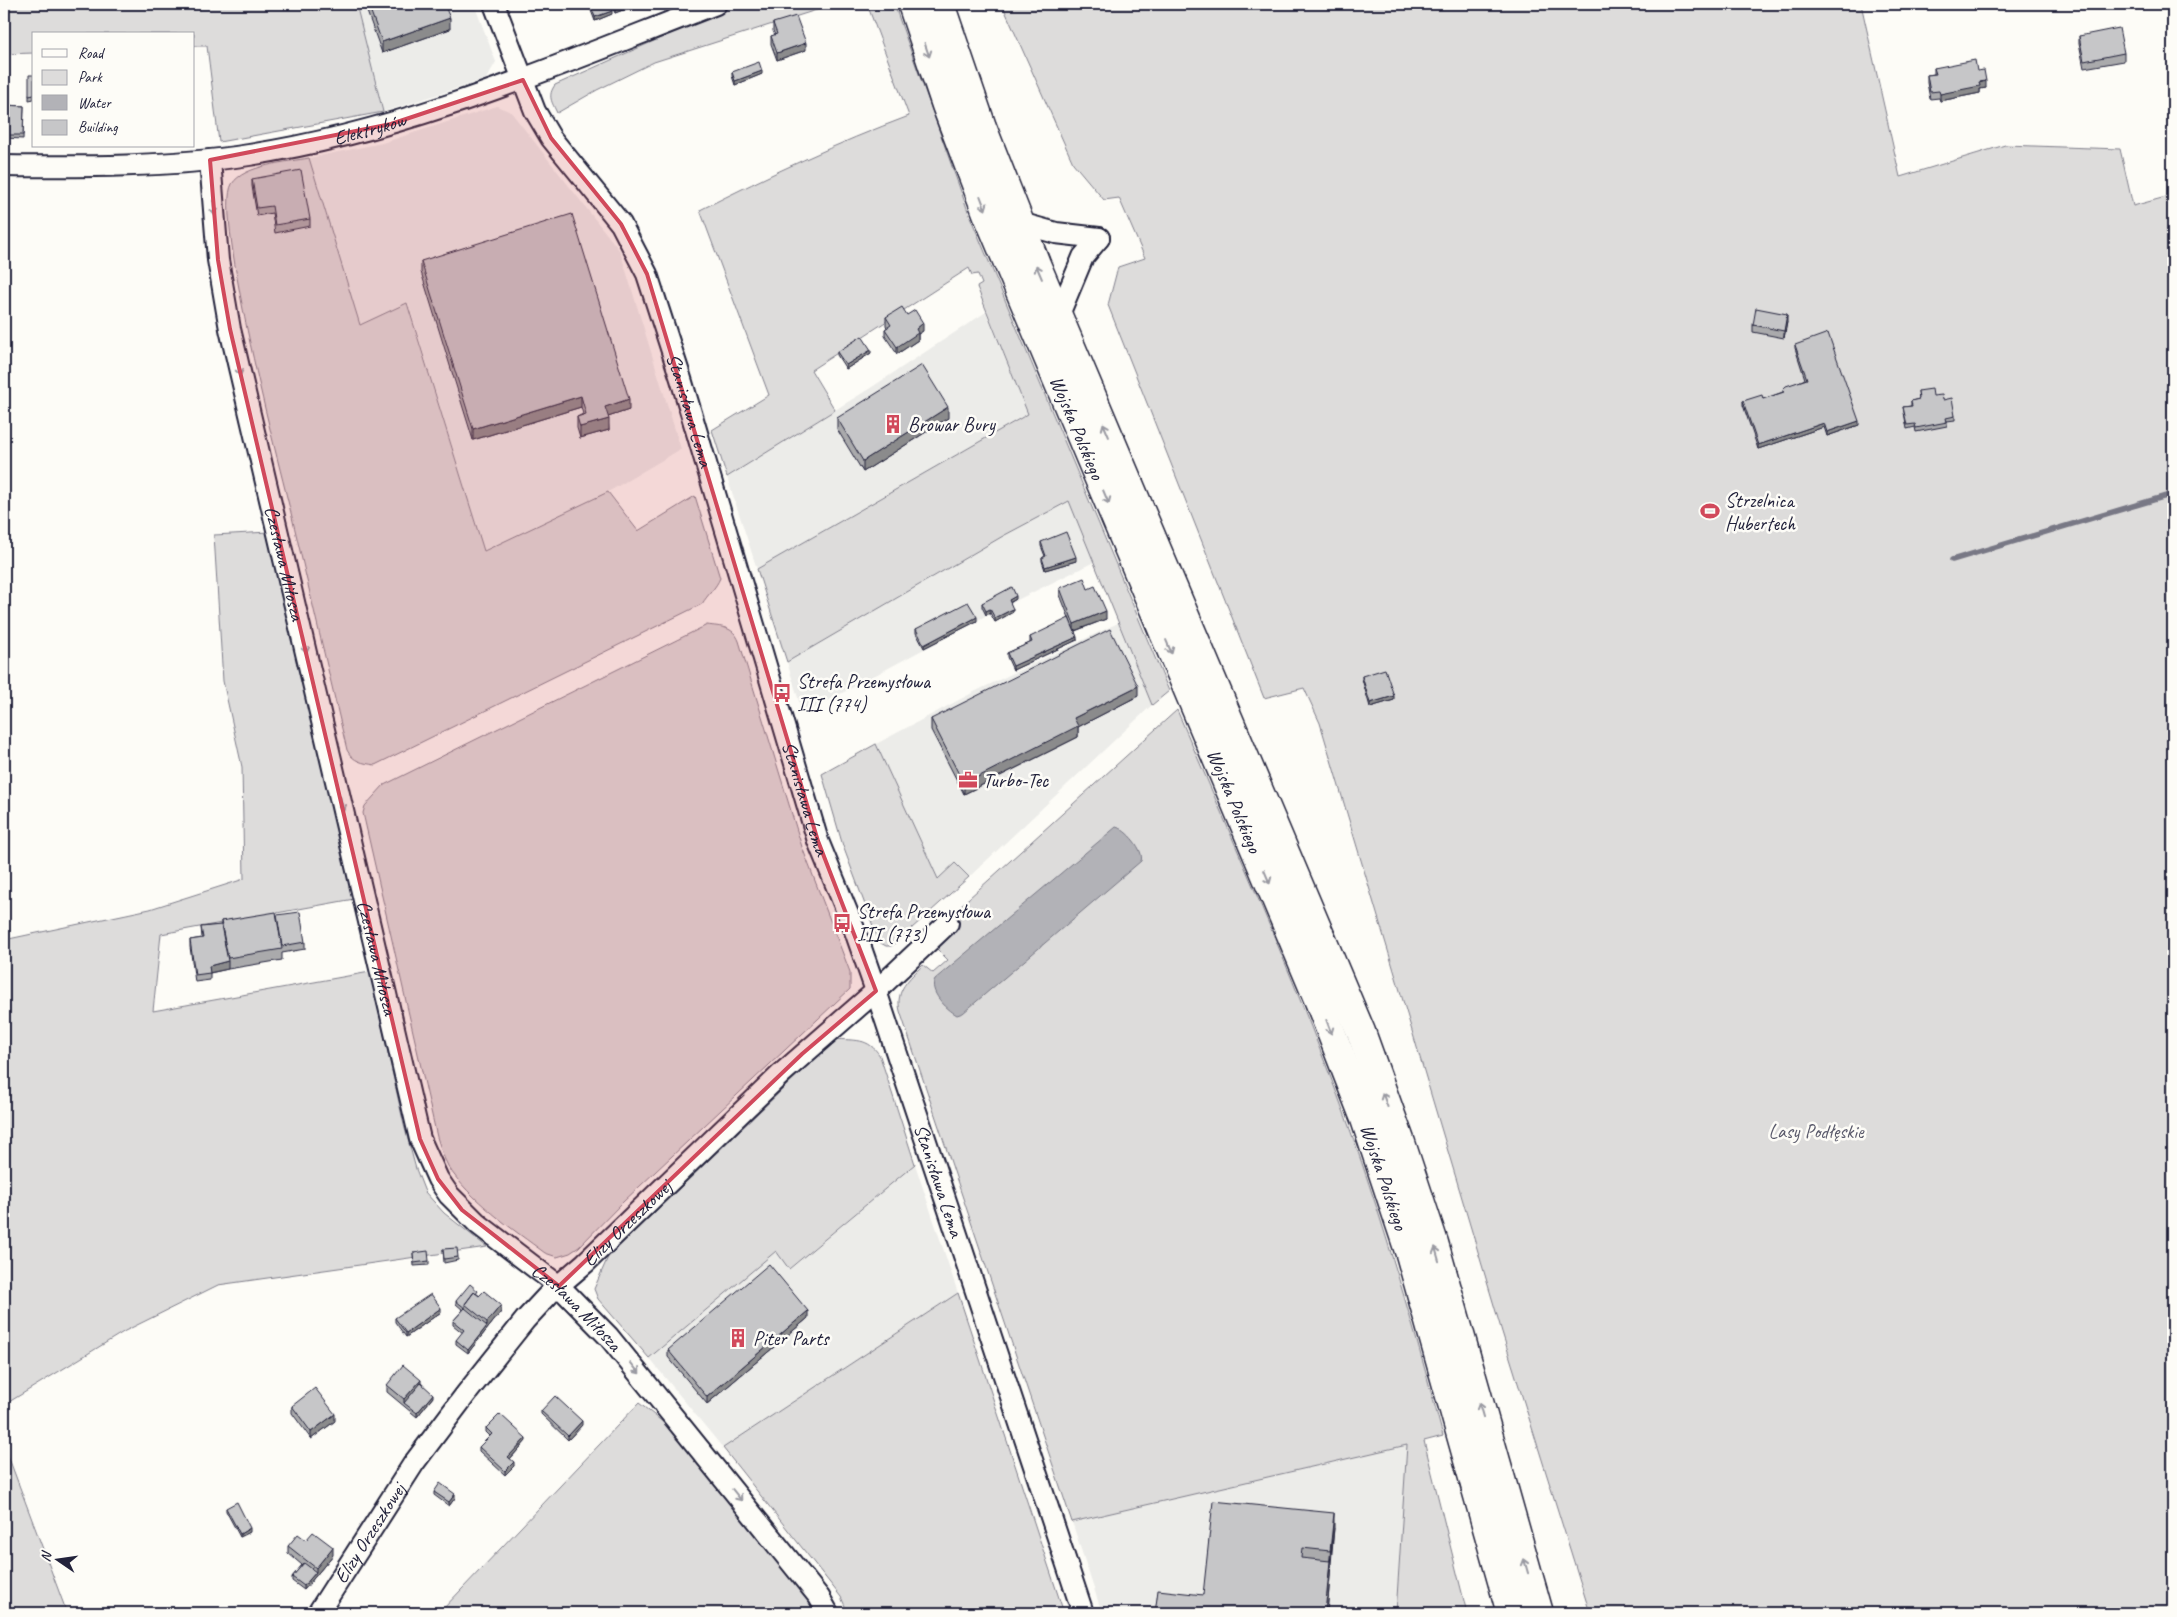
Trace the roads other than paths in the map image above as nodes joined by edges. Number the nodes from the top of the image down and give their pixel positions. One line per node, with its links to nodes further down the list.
1 (494, 4): 5 (street, Stanisława Lema)
2 (716, 4): 5 (street, Elektryków)
3 (912, 4): 16 (main road, Wojska Polskiego, one-way to 16)
4 (940, 4): 8 (main road, Wojska Polskiego)
5 (522, 80): 6 (street, Elektryków); 11 (street, Stanisława Lema)
6 (210, 160): 7 (street, Elektryków); 12 (street, Czesława Miłosza, one-way to 12)
7 (4, 166)
8 (1020, 223): 9 (main road, Wojska Polskiego, one-way to 8); 9 (street)
9 (1058, 317): 17 (main road, Wojska Polskiego, one-way to 9)
10 (948, 923): 11 (street, Elizy Orzeszkowej)
11 (876, 991): 12 (street, Elizy Orzeszkowej); 15 (street, Stanisława Lema)
12 (559, 1286): 13 (street, Elizy Orzeszkowej); 14 (street, Czesława Miłosza, one-way to 14)
13 (318, 1613)
14 (828, 1613)
15 (1083, 1613)
16 (1511, 1613)
17 (1539, 1613)

